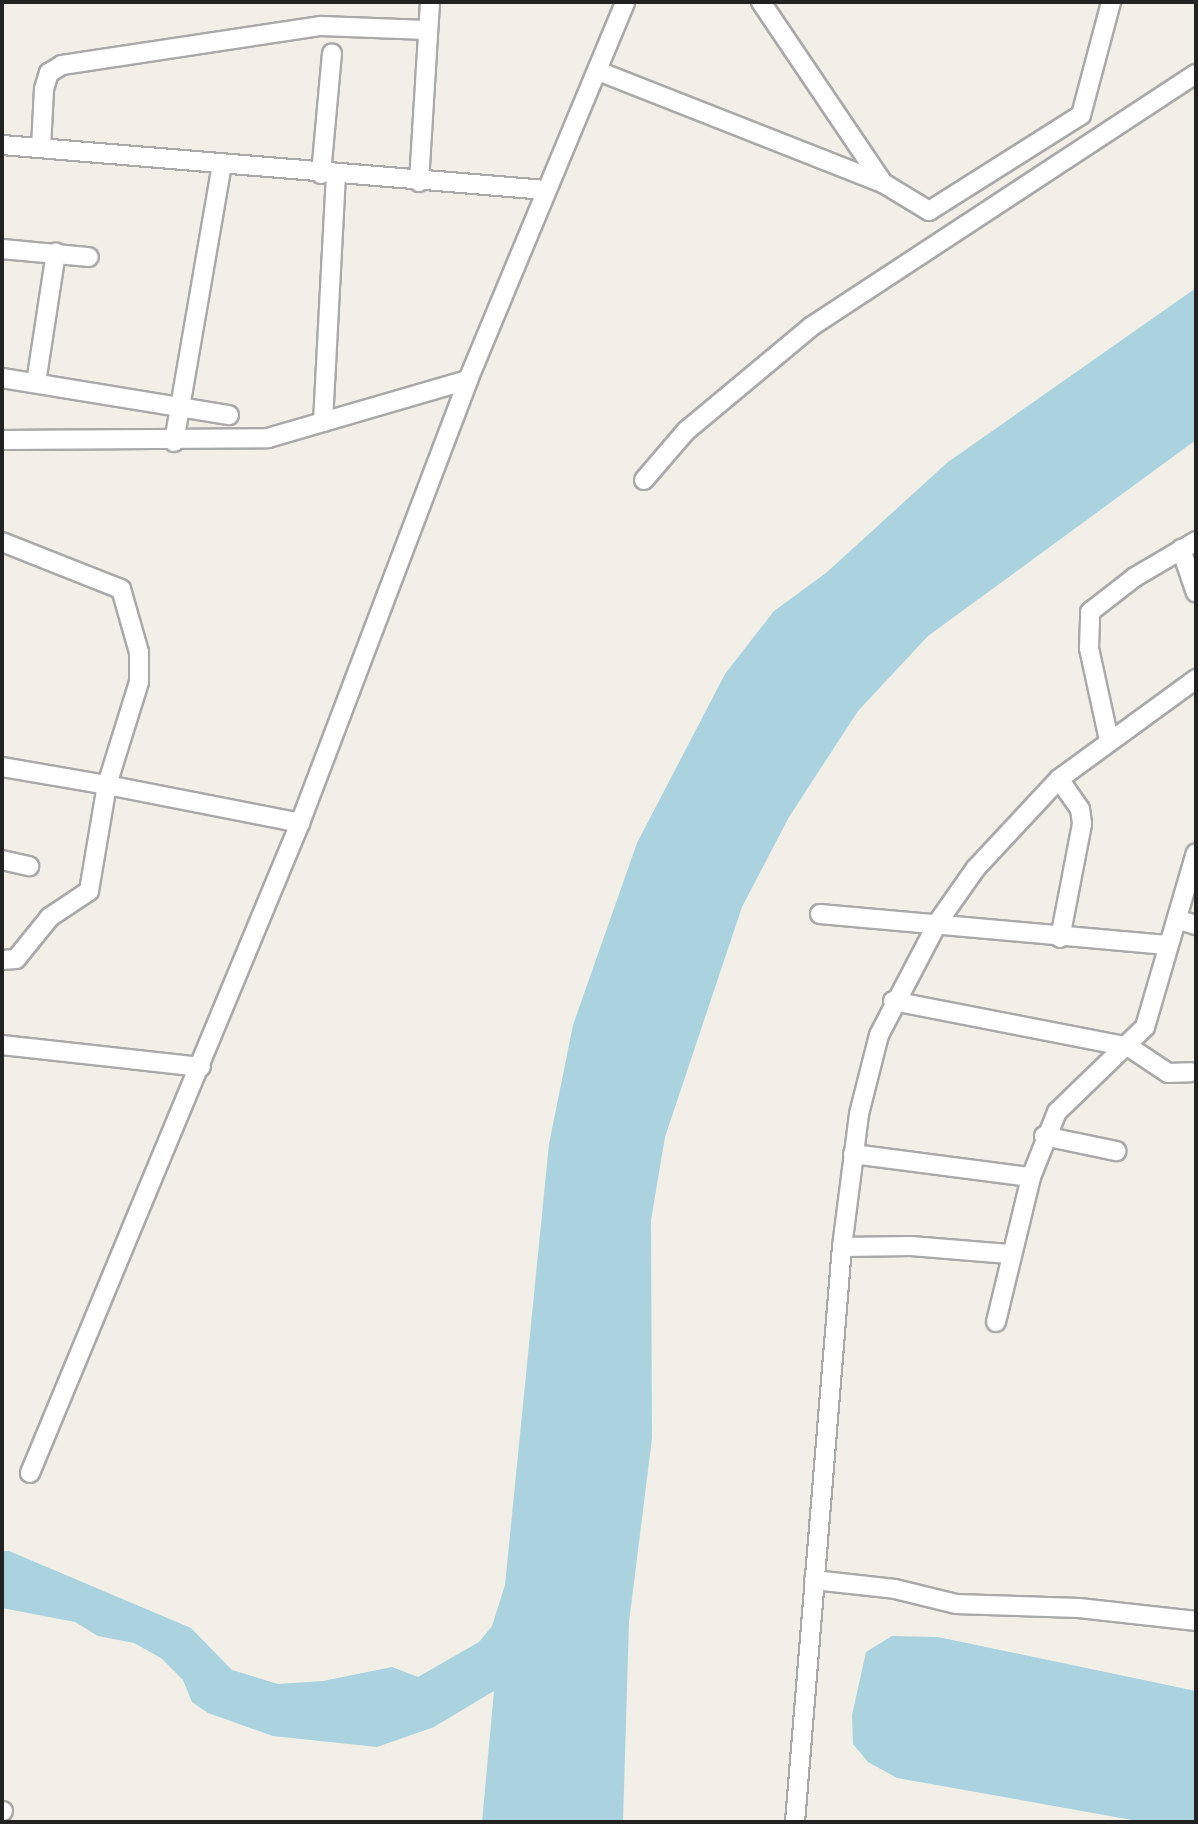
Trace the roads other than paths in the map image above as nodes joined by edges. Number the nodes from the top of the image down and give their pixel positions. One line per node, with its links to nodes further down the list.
1 (430, 2): 5 (street)
2 (625, 2): 7 (street)
3 (761, 2): 14 (street)
4 (1111, 2): 16 (street)
5 (427, 30): 10 (street); 13 (street)
6 (332, 54): 12 (street)
7 (598, 71): 14 (street); 15 (street)
8 (1196, 74): 17 (street)
9 (2, 145): 10 (street)
10 (41, 148): 11 (street)
11 (222, 164): 12 (street); 24 (street)
12 (329, 175): 13 (street); 26 (street)
13 (419, 182): 15 (street)
14 (883, 183): 16 (street)
15 (546, 190): 22 (street)
16 (929, 211): 17 (street)
17 (957, 232): 29 (street)
18 (2, 249): 19 (street)
19 (56, 253): 20 (street); 23 (street)
20 (89, 257)
21 (2, 378): 23 (street)
22 (468, 380): 26 (street); 38 (street)
23 (36, 383): 24 (street)
24 (182, 404): 25 (street); 28 (street)
25 (229, 415)
26 (323, 422): 28 (street)
27 (2, 440): 28 (street)
28 (174, 442)
29 (644, 480)
30 (2, 542): 37 (street)
31 (1188, 545): 32 (street); 34 (street)
32 (1196, 593)
33 (1196, 679): 34 (street)
34 (1109, 740): 36 (street)
35 (2, 767): 37 (street)
36 (1059, 779): 44 (street); 46 (street)
37 (107, 785): 38 (street); 48 (street)
38 (300, 823): 52 (street)
39 (1196, 853): 43 (street)
40 (2, 860): 41 (street)
41 (29, 866)
42 (820, 914): 44 (street)
43 (1177, 919): 45 (street); 47 (street)
44 (938, 922): 46 (street); 49 (street)
45 (1196, 925)
46 (1060, 938): 47 (street)
47 (1167, 945): 51 (street)
48 (2, 960)
49 (893, 1001): 51 (street); 56 (street)
50 (2, 1045): 52 (street)
51 (1129, 1047): 53 (street); 54 (street)
52 (201, 1067): 61 (street)
53 (1191, 1072)
54 (1044, 1136): 55 (street); 57 (street)
55 (1116, 1151)
56 (853, 1154): 57 (street); 58 (street)
57 (1031, 1177): 59 (street)
58 (842, 1247): 59 (street); 62 (street)
59 (1009, 1254): 60 (street)
60 (996, 1322)
61 (30, 1473)
62 (814, 1580): 63 (street); 64 (street)
63 (1196, 1621)
64 (795, 1820)

